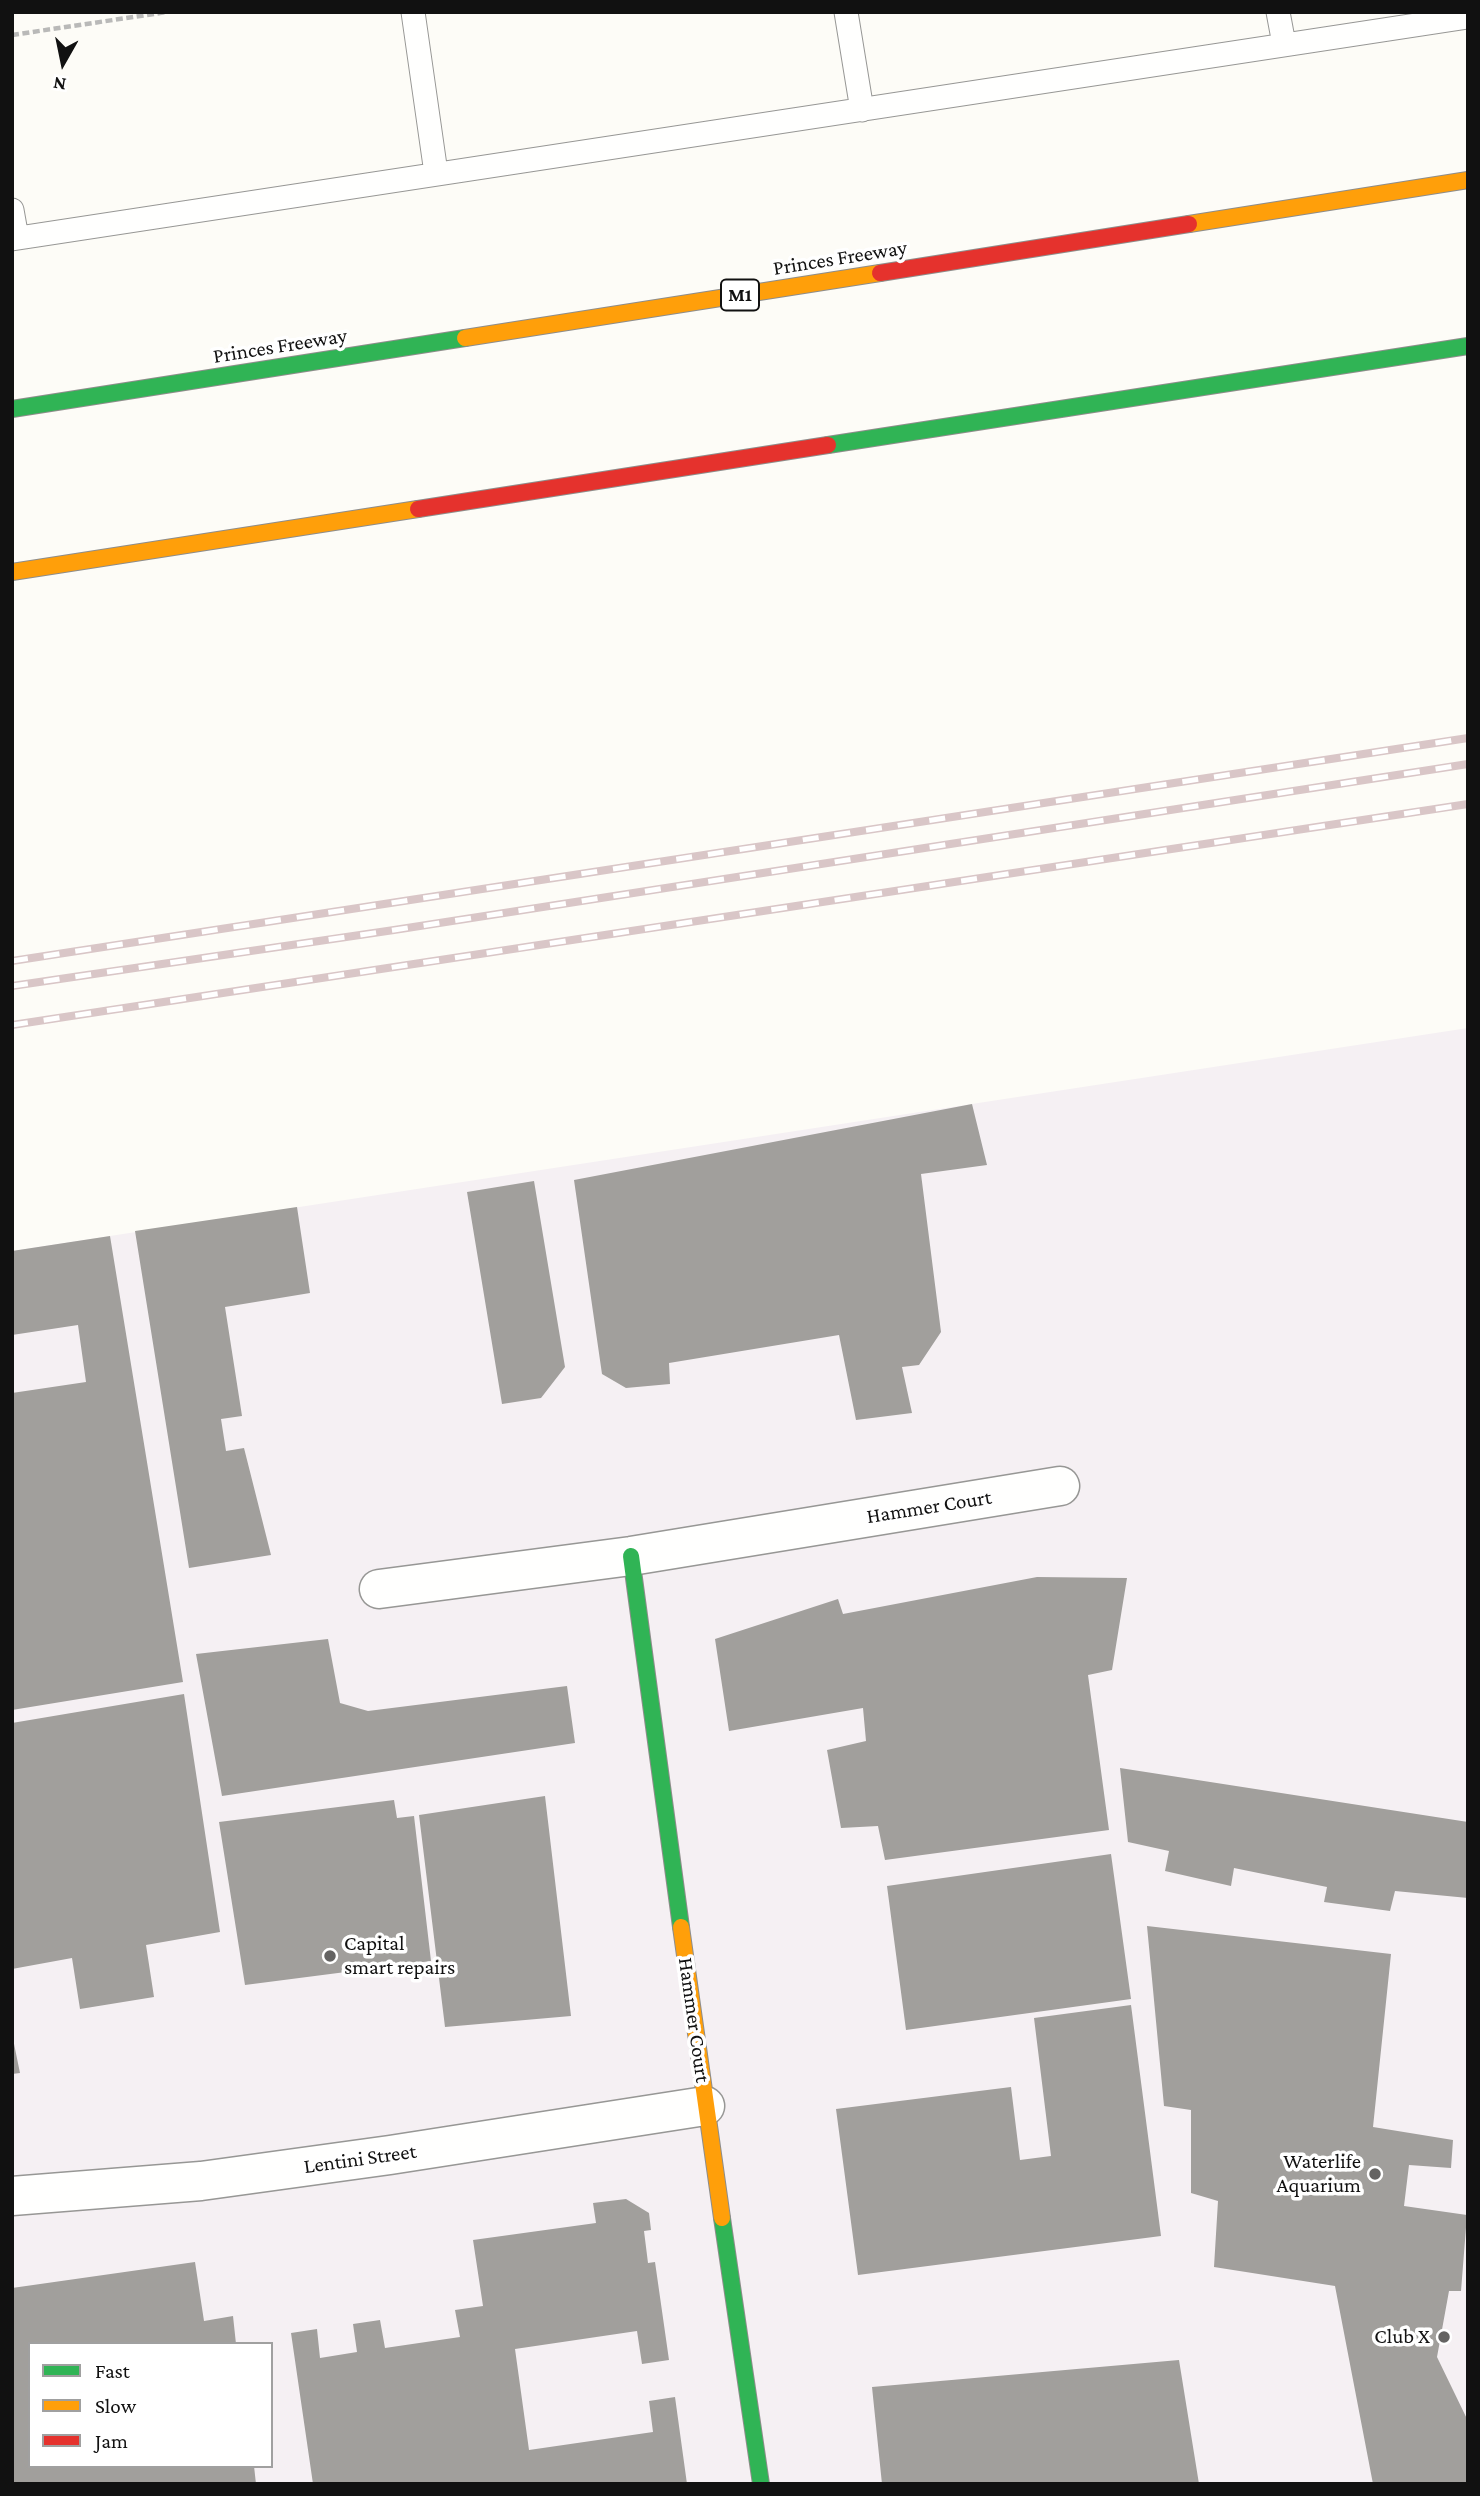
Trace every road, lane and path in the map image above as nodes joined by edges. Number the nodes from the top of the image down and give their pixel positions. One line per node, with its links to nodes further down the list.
1 (167, 12): 6 (path)
2 (413, 12): 9 (lane)
3 (846, 12): 8 (lane)
4 (1279, 12): 7 (lane)
5 (1468, 17): 7 (lane)
6 (12, 35)
7 (1284, 44): 8 (lane)
8 (862, 110): 9 (lane)
9 (436, 173): 12 (lane)
10 (1468, 180): 14 (main road, Princes Freeway / M1)
11 (12, 210): 12 (lane)
12 (15, 239)
13 (1468, 346): 15 (main road)
14 (12, 409)
15 (12, 572)
16 (1060, 1486): 17 (street, Hammer Court)
17 (631, 1556): 18 (street, Hammer Court); 19 (main road, Hammer Court)
18 (379, 1589)
19 (705, 2106): 20 (street, Lentini Street); 21 (main road, Hammer Court)
20 (12, 2196)
21 (761, 2484)

